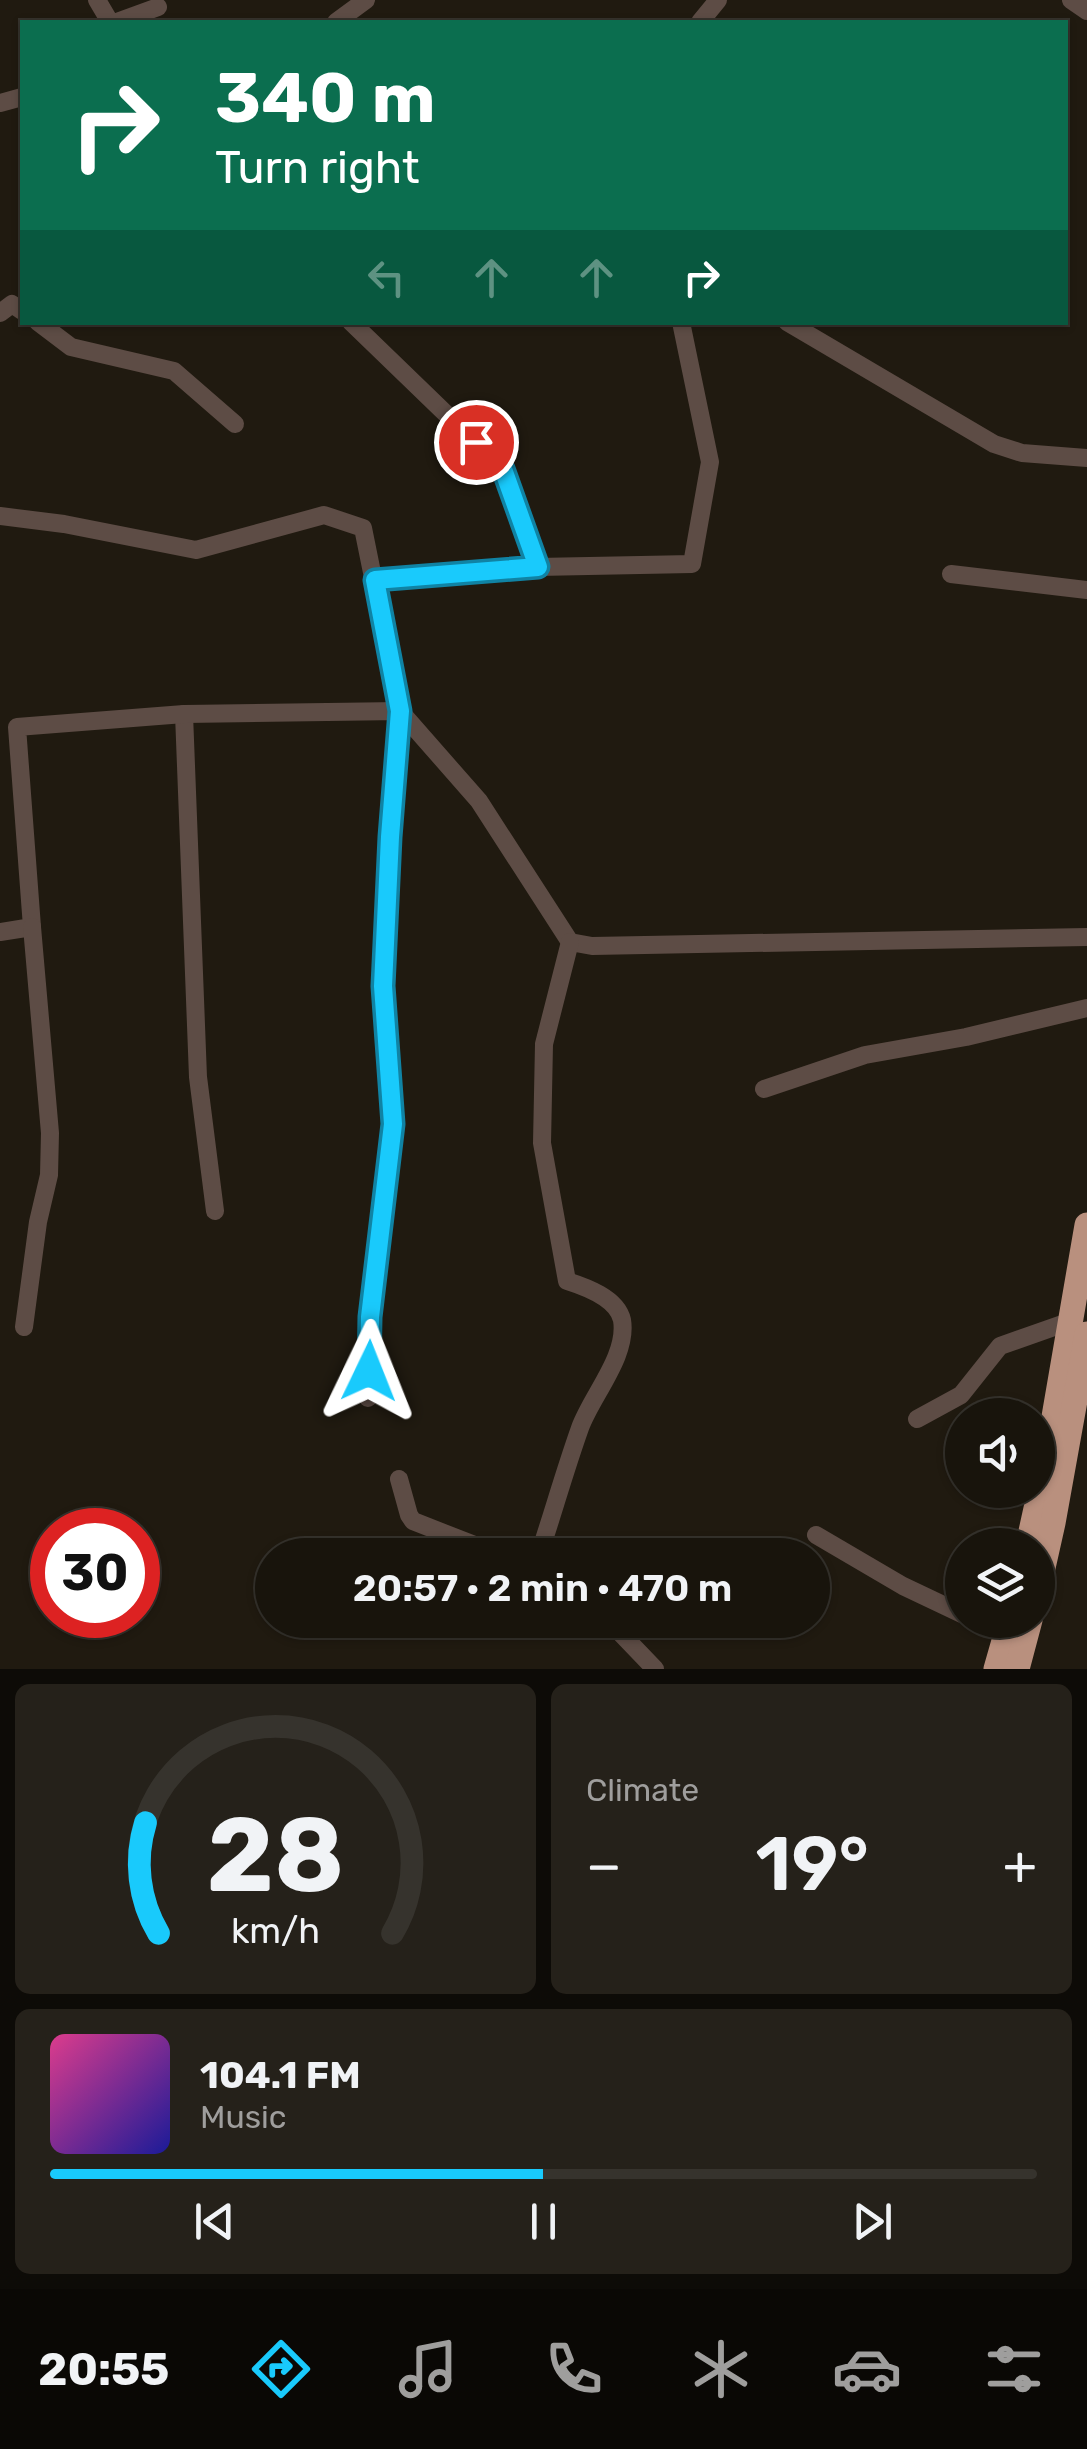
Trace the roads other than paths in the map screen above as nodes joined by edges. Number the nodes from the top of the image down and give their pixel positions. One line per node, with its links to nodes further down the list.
1 (97, 0): 7 (street)
2 (366, 0): 9 (street)
3 (718, 0): 10 (street)
4 (1071, 0): 6 (street)
5 (158, 7): 8 (street)
6 (1087, 11)
7 (112, 20)
8 (120, 20)
9 (339, 20)
10 (702, 20)
11 (42, 325): 15 (street)
12 (354, 325): 18 (street)
13 (683, 325): 18 (street)
14 (792, 325): 16 (street)
15 (234, 424)
16 (1087, 458)
17 (0, 516): 20 (street)
18 (538, 567): 20 (street)
19 (951, 574): 21 (street)
20 (375, 580): 22 (street)
21 (1087, 590)
22 (400, 711): 23 (street); 27 (street); 34 (street)
23 (184, 714): 24 (street); 30 (street)
24 (32, 927): 25 (street); 32 (street)
25 (0, 932)
26 (1087, 937): 27 (street)
27 (570, 942): 42 (street)
28 (1087, 1008): 29 (street)
29 (764, 1088)
30 (215, 1211)
31 (1087, 1225): 33 (highway)
32 (24, 1327)
33 (1079, 1328): 35 (highway); 36 (street); 38 (highway)
34 (368, 1398)
35 (1081, 1400): 39 (highway)
36 (917, 1419)
37 (399, 1479): 41 (street)
38 (1032, 1528)
39 (1052, 1528)
40 (816, 1534): 43 (street)
41 (457, 1538)
42 (544, 1538)
43 (945, 1606)
44 (625, 1638): 47 (street)
45 (1004, 1638): 48 (highway)
46 (1011, 1638): 49 (highway)
47 (655, 1669)
48 (996, 1669)
49 (1018, 1669)

